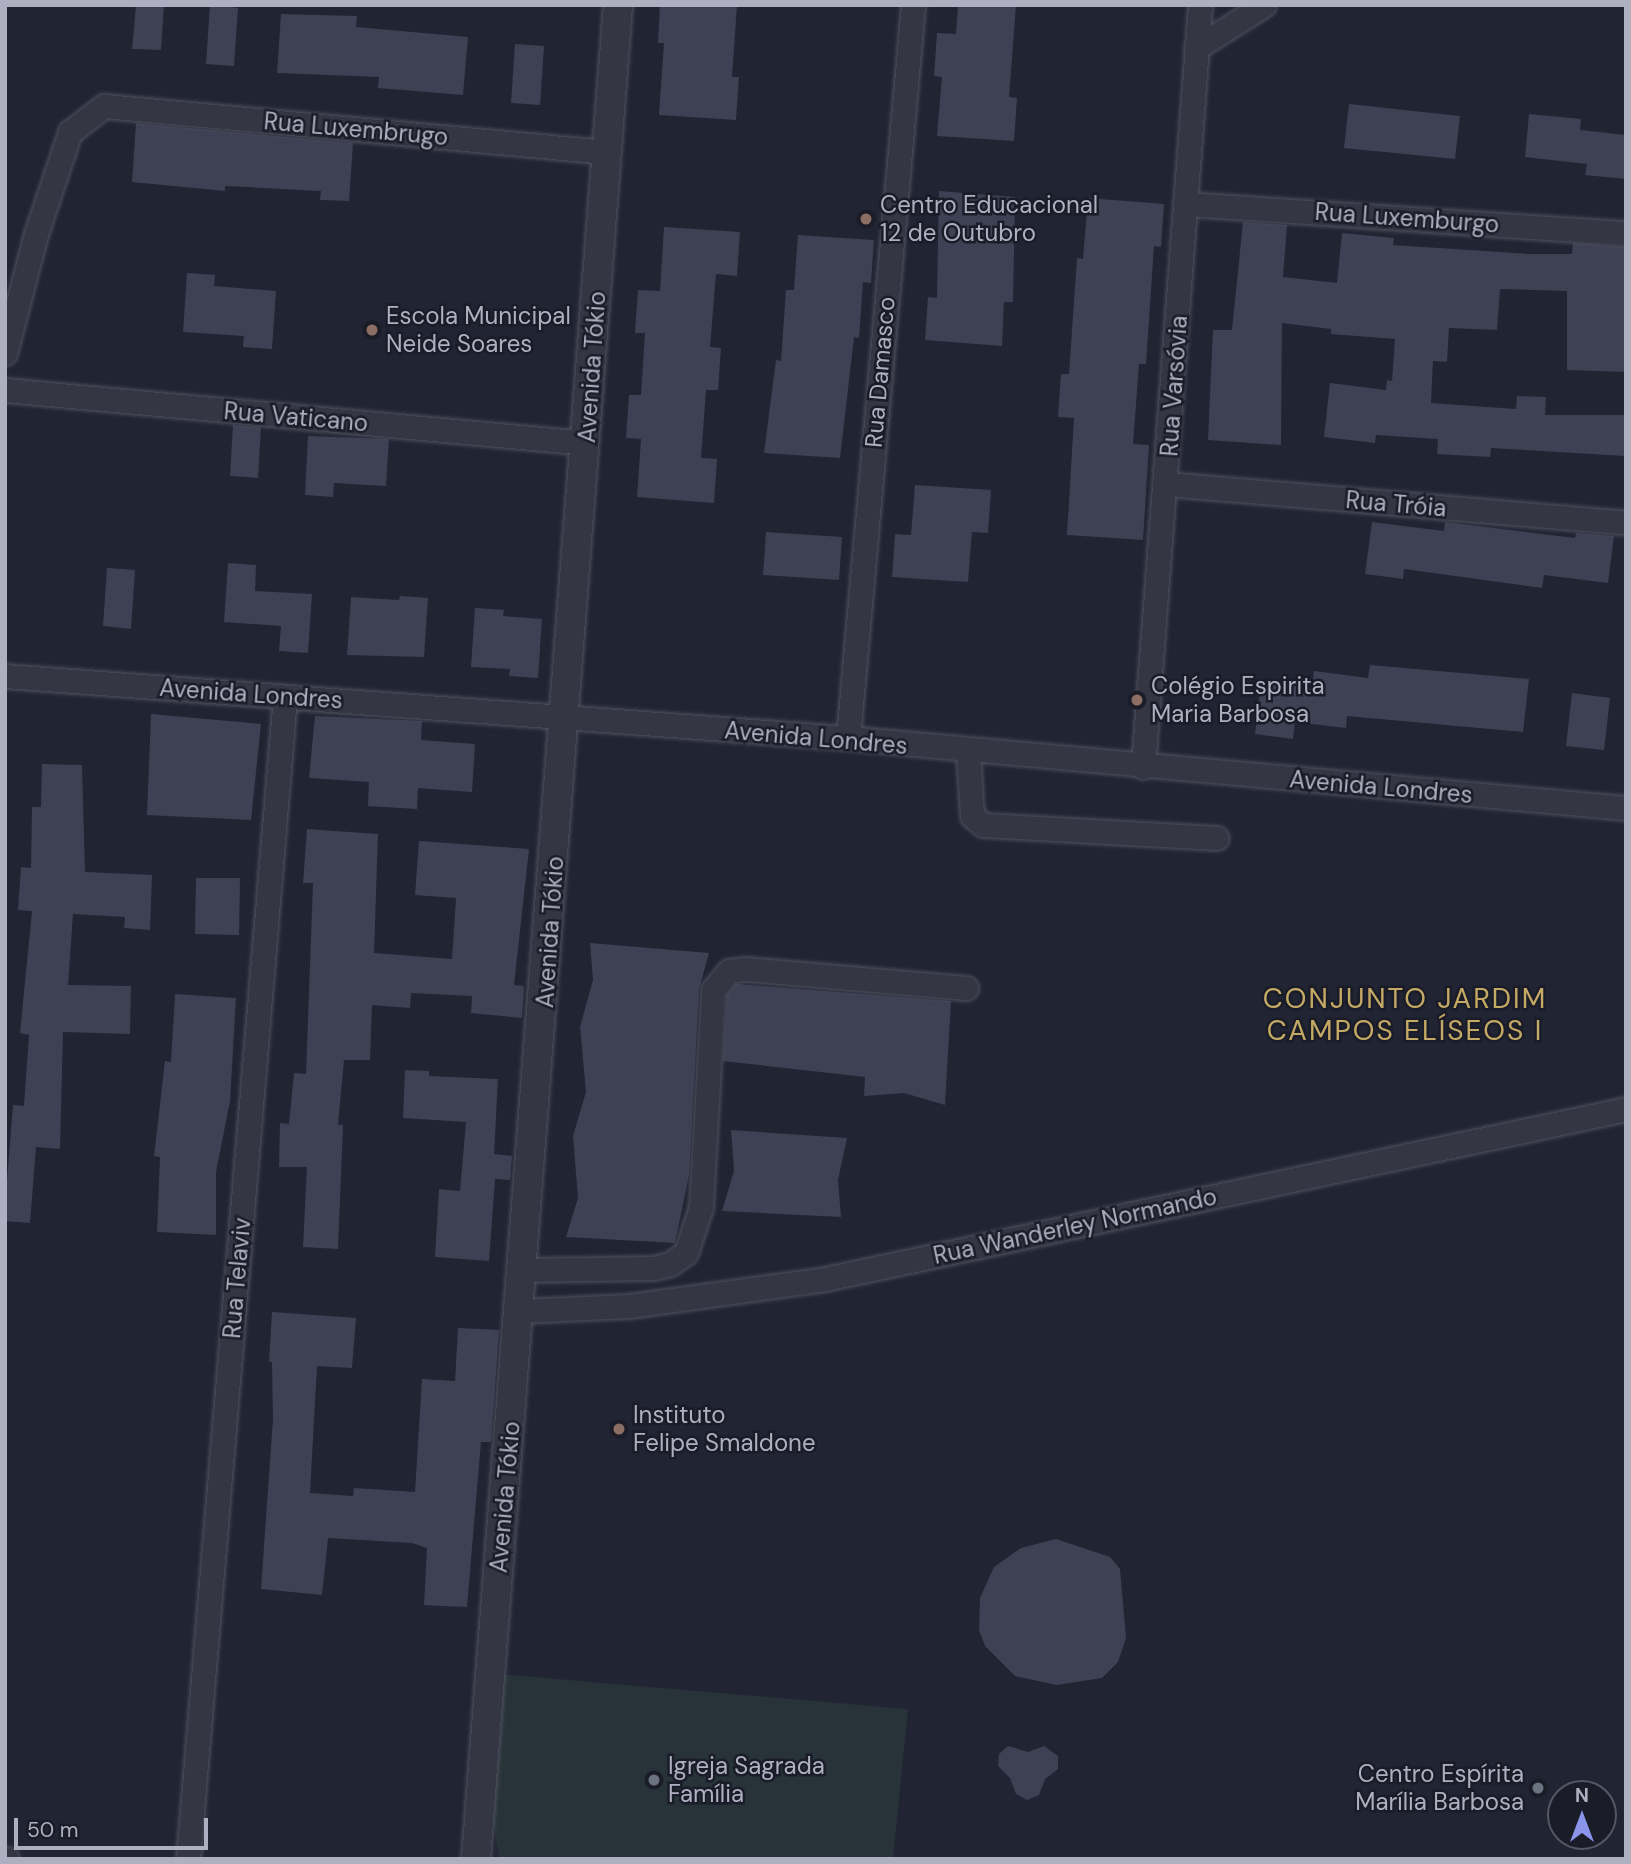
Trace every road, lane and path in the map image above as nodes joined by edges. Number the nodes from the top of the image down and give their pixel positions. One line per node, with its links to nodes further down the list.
1 (618, 5): 6 (street, Avenida Tókio)
2 (913, 5): 17 (street, Rua Damasco)
3 (1200, 5): 5 (street, Rua Varsóvia)
4 (1264, 5): 5 (street)
5 (1196, 48): 7 (street, Rua Varsóvia)
6 (607, 152): 9 (street, Rua Luxembrugo); 11 (street, Avenida Tókio)
7 (1187, 204): 8 (street, Rua Luxemburgo); 12 (street, Rua Varsóvia)
8 (1626, 233)
9 (5, 353)
10 (5, 390): 11 (street, Rua Vaticano)
11 (586, 443): 16 (street, Avenida Tókio)
12 (1166, 484): 13 (street, Rua Tróia); 19 (street, Rua Varsóvia)
13 (1626, 523)
14 (5, 676): 15 (street, Avenida Londres)
15 (285, 697): 16 (street, Avenida Londres); 26 (street, Rua Telaviv)
16 (566, 718): 17 (street, Avenida Londres); 24 (street, Avenida Tókio)
17 (848, 738): 18 (street, Avenida Londres)
18 (968, 752): 19 (street, Avenida Londres); 21 (street)
19 (1143, 767): 20 (street, Avenida Londres)
20 (1626, 808)
21 (1217, 838)
22 (967, 988): 24 (street)
23 (1626, 1109): 25 (street, Rua Wanderley Normando)
24 (524, 1270): 25 (street, Avenida Tókio)
25 (520, 1311): 27 (street, Avenida Tókio)
26 (188, 1859)
27 (476, 1859)

